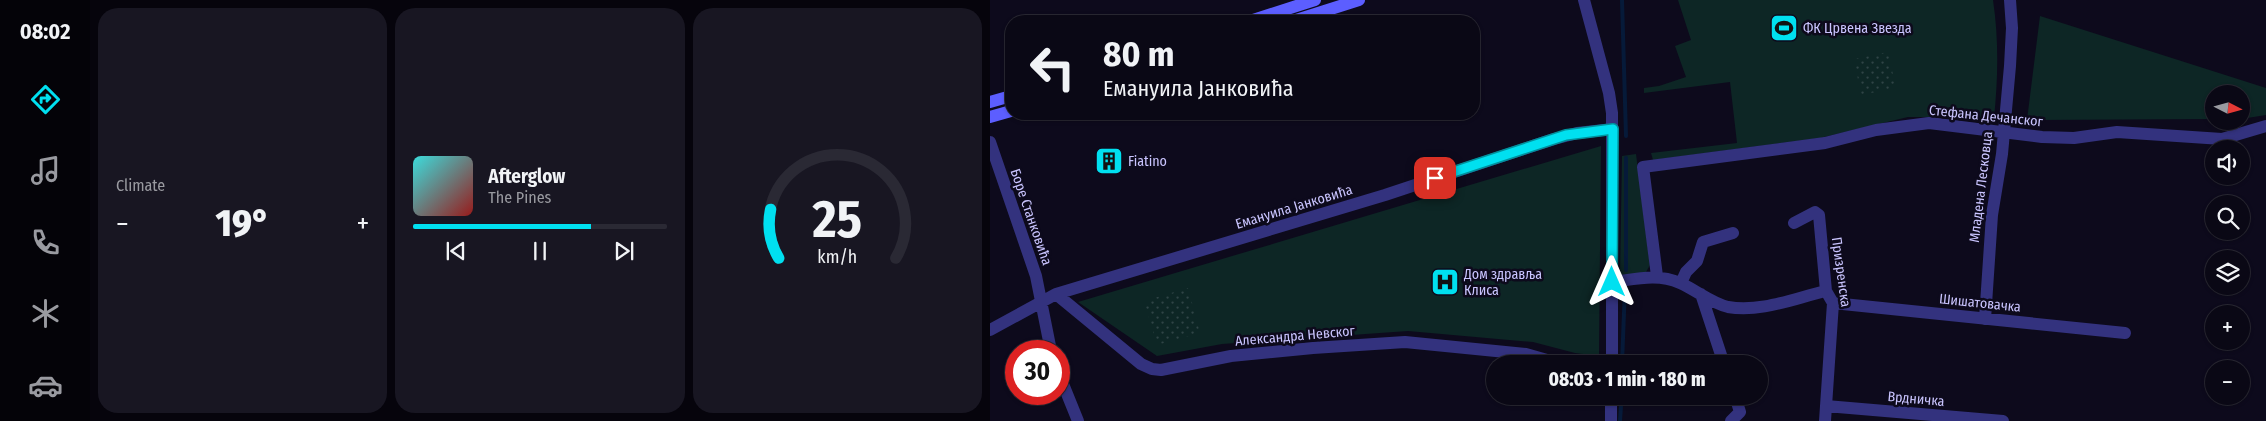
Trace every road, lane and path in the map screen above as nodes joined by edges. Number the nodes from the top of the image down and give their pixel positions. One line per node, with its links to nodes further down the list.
1 (1315, 0): 5 (main road)
2 (1359, 0): 6 (main road)
3 (1584, 0): 12 (street)
4 (2010, 0): 13 (street, Младена Лесковца)
5 (1269, 15)
6 (1312, 15)
7 (1005, 98): 8 (main road)
8 (990, 102)
9 (1005, 112): 10 (main road)
10 (990, 117)
11 (2266, 126): 13 (street, Стефана Дечанског)
12 (1613, 129): 18 (street); 21 (street, Емануила Јанковића)
13 (2004, 131): 17 (street, Стефана Дечанског); 25 (street, Младена Лесковца)
14 (990, 142): 23 (street, Боре Станковића)
15 (1794, 223): 20 (street, Призренска)
16 (1733, 233): 19 (street)
17 (1657, 276): 18 (street); 19 (street)
18 (1612, 282): 30 (street)
19 (1681, 283): 22 (street)
20 (1826, 291): 22 (street); 24 (street, Призренска)
21 (1056, 294): 23 (street, Емануила Јанковића); 29 (street, Александра Невског)
22 (1702, 294): 31 (street)
23 (1040, 302): 26 (street, Емануила Јанковића); 28 (street, Боре Станковића)
24 (1833, 304): 25 (street, Шишатовачка); 35 (street, Призренска)
25 (1985, 319): 27 (street, Шишатовачка)
26 (990, 330)
27 (2125, 333)
28 (1048, 340)
29 (1530, 355)
30 (1612, 355)
31 (1721, 355)
32 (1070, 401): 36 (street)
33 (1611, 405): 37 (street)
34 (1738, 405): 38 (street)
35 (1826, 406): 39 (street, Призренска); 40 (street, Врдничка)
36 (1078, 421)
37 (1611, 421)
38 (1731, 421)
39 (1825, 421)
40 (2004, 421)

